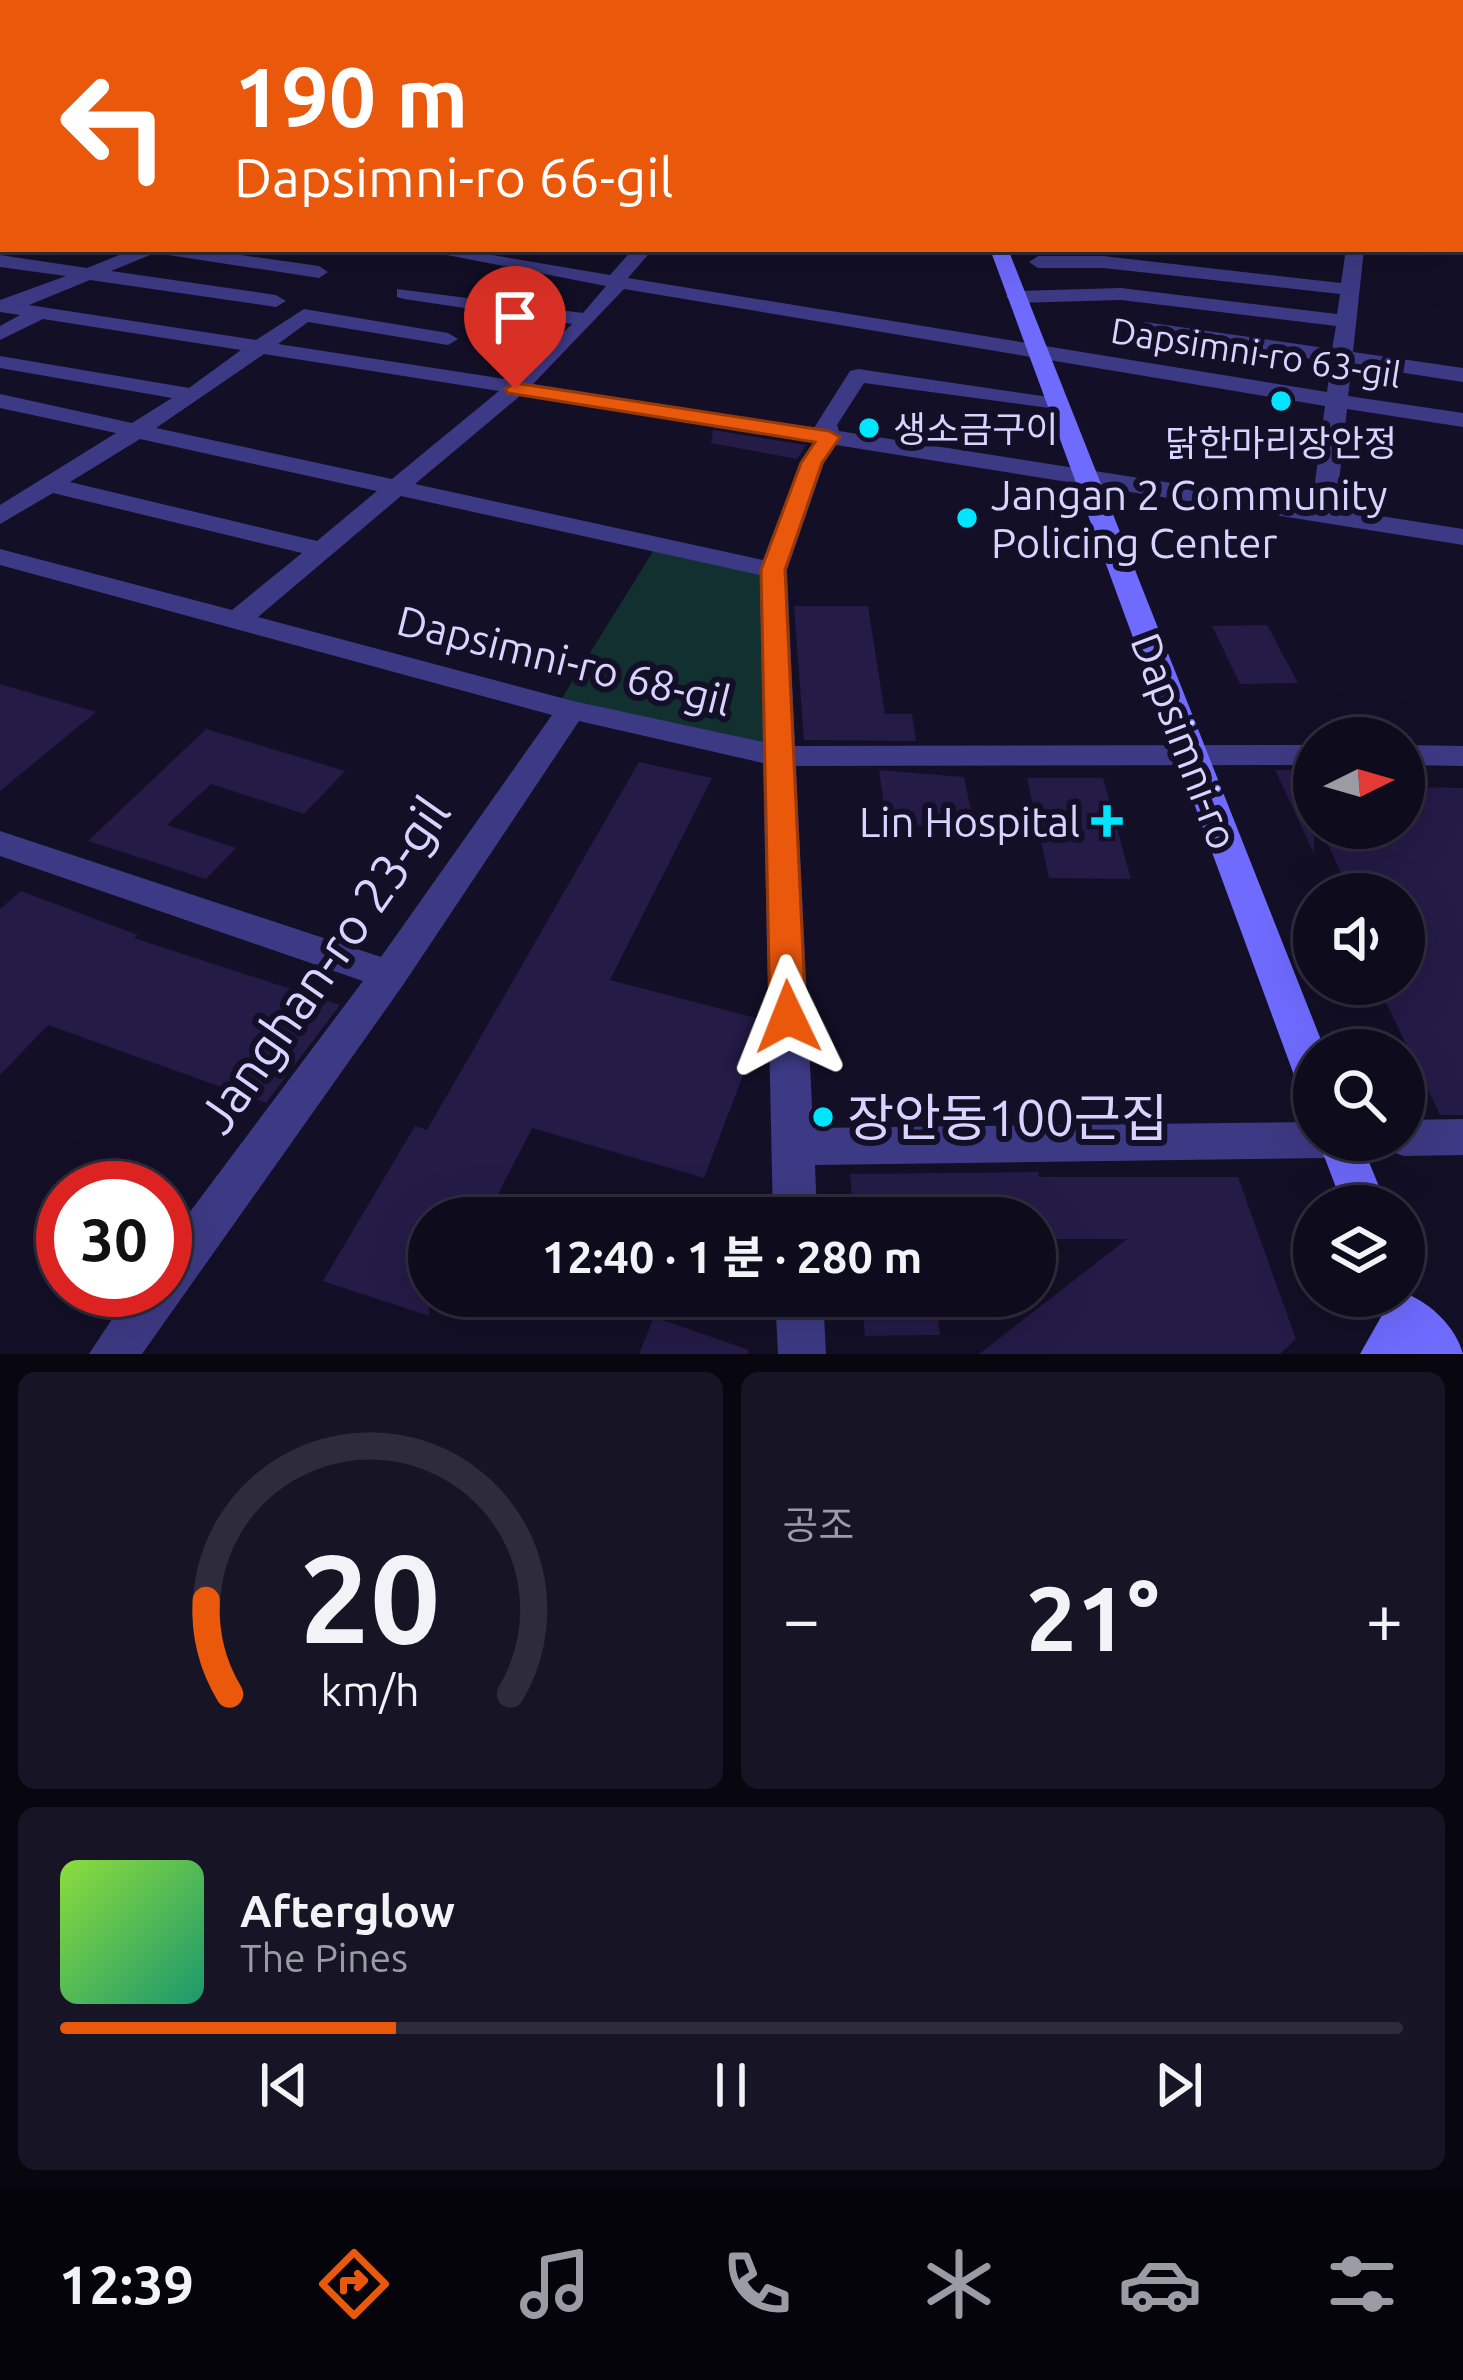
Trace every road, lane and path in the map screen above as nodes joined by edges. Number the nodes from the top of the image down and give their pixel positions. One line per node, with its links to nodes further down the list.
1 (143, 252): 12 (street)
2 (181, 252): 17 (street)
3 (641, 252): 13 (street)
4 (1000, 252): 16 (main road, Dapsimni-ro)
5 (1197, 252): 11 (street)
6 (1355, 252): 14 (street)
7 (475, 253): 10 (street, Dapsimni-ro 63-gil)
8 (0, 262): 12 (street)
9 (1038, 262): 11 (street)
10 (525, 266): 13 (street, Dapsimni-ro 63-gil); 19 (street)
11 (1194, 272): 14 (street); 18 (street)
12 (86, 275): 17 (street); 20 (street)
13 (616, 280): 23 (street); 29 (street, Dapsimni-ro 63-gil)
14 (1353, 290): 24 (street)
15 (404, 293): 19 (street)
16 (1016, 297): 18 (street); 29 (main road, Dapsimni-ro)
17 (277, 301): 22 (street)
18 (1191, 302): 24 (street)
19 (485, 304): 23 (street); 27 (street)
20 (2, 307): 21 (street)
21 (40, 312): 26 (street); 28 (street)
22 (257, 314)
23 (587, 320): 34 (street)
24 (1348, 321): 30 (street)
25 (1145, 328): 30 (street)
26 (0, 334)
27 (448, 339): 28 (street); 32 (street)
28 (257, 347): 32 (street); 35 (street)
29 (1038, 355): 36 (street, Dapsimni-ro 63-gil); 38 (main road, Dapsimni-ro)
30 (1343, 358): 33 (street); 36 (street)
31 (0, 362): 35 (street)
32 (407, 372): 34 (street)
33 (1463, 375)
34 (515, 389): 41 (street); 44 (street)
35 (193, 395): 40 (street)
36 (1336, 400): 39 (street, Dapsimni-ro 63-gil); 45 (street)
37 (0, 401): 40 (street)
38 (1056, 406): 41 (street); 42 (main road, Dapsimni-ro)
39 (1463, 421)
40 (135, 431): 43 (street); 44 (street)
41 (829, 437): 42 (street); 51 (street)
42 (1085, 478): 45 (street); 58 (main road, Dapsimni-ro)
43 (50, 485): 46 (street); 48 (street)
44 (396, 488): 48 (street); 51 (street)
45 (1323, 515): 47 (street)
46 (0, 516)
47 (1452, 536): 50 (street)
48 (322, 550): 52 (street)
49 (5, 563): 52 (street, Dapsimni-ro 68-gil)
50 (1463, 563)
51 (773, 570): 57 (street)
52 (239, 619): 53 (street, Dapsimni-ro 68-gil)
53 (571, 710): 57 (street, Dapsimni-ro 68-gil); 60 (street, Janghan-ro 23-gil)
54 (1293, 755): 58 (street, Dapsimni-ro 68-gil)
55 (1425, 755): 56 (street)
56 (1463, 755)
57 (779, 756): 58 (street, Dapsimni-ro 68-gil); 65 (street)
58 (1190, 756): 61 (main road, Dapsimni-ro)
59 (0, 843): 60 (street)
60 (389, 975): 67 (street, Janghan-ro 23-gil)
61 (1296, 1029)
62 (1463, 1137): 63 (street)
63 (1425, 1138)
64 (1293, 1140): 65 (street)
65 (792, 1147): 66 (street)
66 (795, 1197)
67 (192, 1245)
68 (139, 1317): 71 (street)
69 (800, 1317): 72 (street)
70 (1403, 1330): 73 (main road)
71 (112, 1354)
72 (802, 1354)
73 (1440, 1354)

